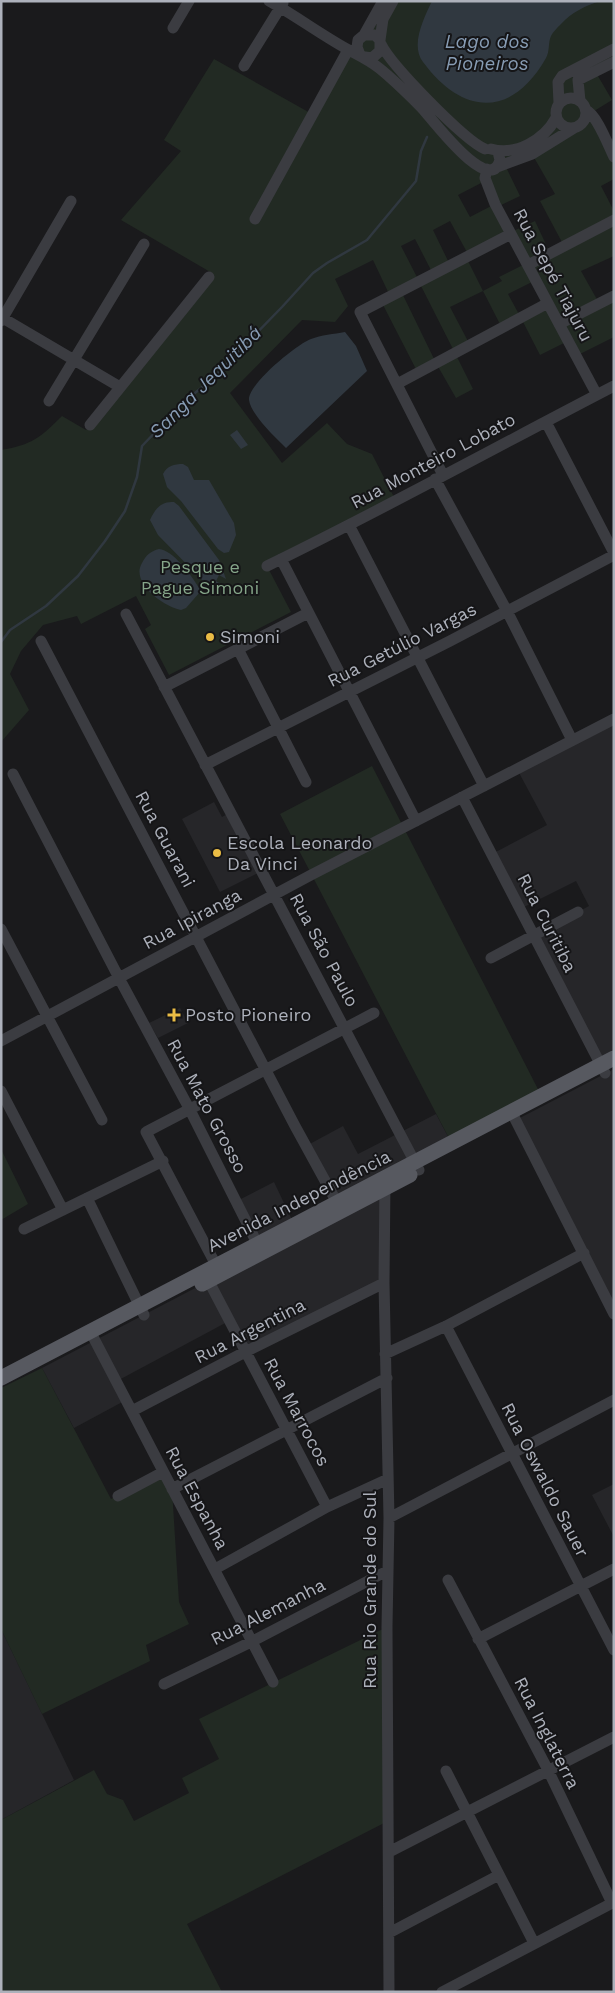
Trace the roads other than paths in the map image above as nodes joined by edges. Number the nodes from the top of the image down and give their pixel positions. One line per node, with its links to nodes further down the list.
1 (189, 1): 6 (street)
2 (269, 1): 5 (street)
3 (382, 1): 7 (street)
4 (393, 1): 8 (street)
5 (282, 4): 10 (street); 12 (street)
6 (173, 28)
7 (364, 35): 8 (street); 10 (street)
8 (380, 42): 10 (street); 18 (street)
9 (614, 49): 13 (street)
10 (358, 52): 20 (street); 22 (street)
11 (614, 62): 14 (street)
12 (244, 66)
13 (559, 103): 14 (street); 15 (street)
14 (583, 105): 16 (street); 17 (street)
15 (556, 118): 17 (street); 18 (street)
16 (597, 123): 17 (street); 19 (street)
17 (578, 126): 20 (street)
18 (490, 150): 20 (street); 20 (street, Rua Sepé Tiajuru)
19 (614, 156)
20 (488, 167): 24 (street, Rua Sepé Tiajuru)
21 (71, 201): 30 (street)
22 (255, 219)
23 (614, 220): 26 (street)
24 (511, 234): 26 (street, Rua Sepé Tiajuru); 33 (street)
25 (144, 244): 32 (street)
26 (528, 265): 29 (street, Rua Sepé Tiajuru)
27 (209, 277): 34 (street)
28 (614, 296): 31 (street)
29 (548, 303): 31 (street, Rua Sepé Tiajuru); 33 (street)
30 (2, 319): 32 (street)
31 (559, 324): 36 (street, Rua Sepé Tiajuru)
32 (74, 360): 34 (street); 37 (street)
33 (397, 384): 40 (street)
34 (120, 386): 39 (street)
35 (614, 386): 36 (street, Rua Monteiro Lobato)
36 (597, 395): 38 (street, Rua Monteiro Lobato)
37 (49, 401)
38 (546, 422): 40 (street, Rua Monteiro Lobato); 42 (street)
39 (90, 425)
40 (439, 477): 41 (street, Rua Monteiro Lobato); 45 (street)
41 (349, 525): 43 (street, Rua Monteiro Lobato); 50 (street)
42 (614, 554): 45 (street, Rua Getúlio Vargas)
43 (280, 560): 44 (street, Rua Monteiro Lobato); 46 (street)
44 (267, 566)
45 (507, 611): 50 (street, Rua Getúlio Vargas); 55 (street)
46 (308, 613): 49 (street); 52 (street)
47 (126, 614): 51 (street, Rua São Paulo)
48 (41, 641): 66 (street, Rua Guarani)
49 (238, 649): 51 (street); 54 (street)
50 (417, 657): 52 (street, Rua Getúlio Vargas); 59 (street)
51 (164, 687): 56 (street, Rua São Paulo)
52 (349, 692): 54 (street, Rua Getúlio Vargas); 61 (street)
53 (614, 719): 55 (street, Rua Ipiranga)
54 (278, 728): 56 (street, Rua Getúlio Vargas); 58 (street)
55 (572, 740): 59 (street, Rua Ipiranga)
56 (205, 765): 62 (street, Rua São Paulo)
57 (13, 774): 68 (street, Rua Mato Grosso)
58 (306, 782)
59 (484, 786): 60 (street, Rua Ipiranga)
60 (462, 797): 61 (street, Rua Ipiranga); 65 (street, Rua Curitiba)
61 (416, 821): 62 (street, Rua Ipiranga)
62 (275, 894): 66 (street, Rua Ipiranga); 71 (street, Rua São Paulo)
63 (578, 912): 65 (street)
64 (1, 929): 70 (street)
65 (534, 935): 67 (street); 73 (street, Rua Curitiba)
66 (196, 936): 68 (street, Rua Ipiranga); 74 (street, Rua Guarani)
67 (491, 958)
68 (119, 978): 70 (street, Rua Ipiranga); 76 (street, Rua Mato Grosso)
69 (374, 1013): 71 (street)
70 (47, 1016): 72 (street, Rua Ipiranga); 78 (street)
71 (345, 1028): 74 (street); 80 (street, Rua São Paulo)
72 (1, 1041)
73 (608, 1066): 77 (main road, Avenida Independência)
74 (266, 1068): 76 (street); 83 (street, Rua Guarani)
75 (1, 1091): 84 (street)
76 (190, 1110): 79 (street, Rua Marrocos); 86 (street, Rua Mato Grosso)
77 (514, 1116): 80 (main road, Avenida Independência); 87 (street)
78 (102, 1120)
79 (163, 1161): 82 (street); 88 (street, Rua Marrocos)
80 (417, 1166): 81 (main road, Avenida Independência)
81 (385, 1183): 83 (main road, Avenida Independência); 89 (street, Rua Rio Grande do Sul)
82 (86, 1198): 84 (street); 90 (street)
83 (339, 1207): 86 (main road, Avenida Independência)
84 (63, 1210): 85 (street)
85 (24, 1228)
86 (259, 1248): 88 (main road, Avenida Independência)
87 (584, 1253): 91 (street); 92 (street)
88 (209, 1272): 90 (main road, Avenida Independência); 95 (street, Rua Marrocos)
89 (384, 1283): 95 (street, Rua Argentina); 96 (street, Rua Rio Grande do Sul)
90 (141, 1310): 93 (main road, Avenida Independência)
91 (614, 1314)
92 (446, 1326): 96 (street); 103 (street, Rua Oswaldo Sauer)
93 (92, 1336): 94 (main road, Avenida Independência); 101 (street, Rua Espanha)
94 (70, 1348): 97 (main road, Avenida Independência); 99 (main road, Avenida Independência)
95 (245, 1352): 101 (street, Rua Argentina); 102 (street, Rua Marrocos)
96 (385, 1354): 98 (street, Rua Rio Grande do Sul)
97 (1, 1378)
98 (387, 1378): 102 (street); 105 (street, Rua Rio Grande do Sul)
99 (1, 1388)
100 (614, 1400): 103 (street)
101 (132, 1411): 104 (street, Rua Espanha)
102 (288, 1429): 106 (street); 108 (street, Rua Marrocos)
103 (512, 1453): 109 (street); 114 (street, Rua Oswaldo Sauer)
104 (163, 1472): 106 (street, Rua Espanha); 107 (street)
105 (388, 1479): 108 (street); 109 (street, Rua Rio Grande do Sul)
106 (172, 1489): 110 (street, Rua Espanha)
107 (118, 1496)
108 (327, 1507): 110 (street)
109 (389, 1518): 112 (street, Rua Rio Grande do Sul)
110 (215, 1569): 116 (street, Rua Espanha)
111 (614, 1569): 114 (street)
112 (387, 1571): 116 (street, Rua Alemanha); 124 (street, Rua Rio Grande do Sul)
113 (448, 1580): 115 (street, Rua Inglaterra)
114 (580, 1586): 115 (street); 117 (street, Rua Oswaldo Sauer)
115 (478, 1639): 121 (street, Rua Inglaterra)
116 (253, 1641): 118 (street, Rua Espanha); 119 (street, Rua Alemanha)
117 (614, 1650)
118 (273, 1682)
119 (164, 1684)
120 (614, 1737): 121 (street)
121 (548, 1770): 123 (street); 126 (street, Rua Inglaterra)
122 (446, 1771): 123 (street)
123 (467, 1813): 124 (street); 125 (street)
124 (389, 1852): 127 (street, Rua Rio Grande do Sul)
125 (499, 1875): 127 (street); 128 (street)
126 (613, 1903): 128 (street)
127 (389, 1933): 129 (street, Rua Rio Grande do Sul)
128 (534, 1943): 130 (street)
129 (389, 1992)
130 (442, 1992)

